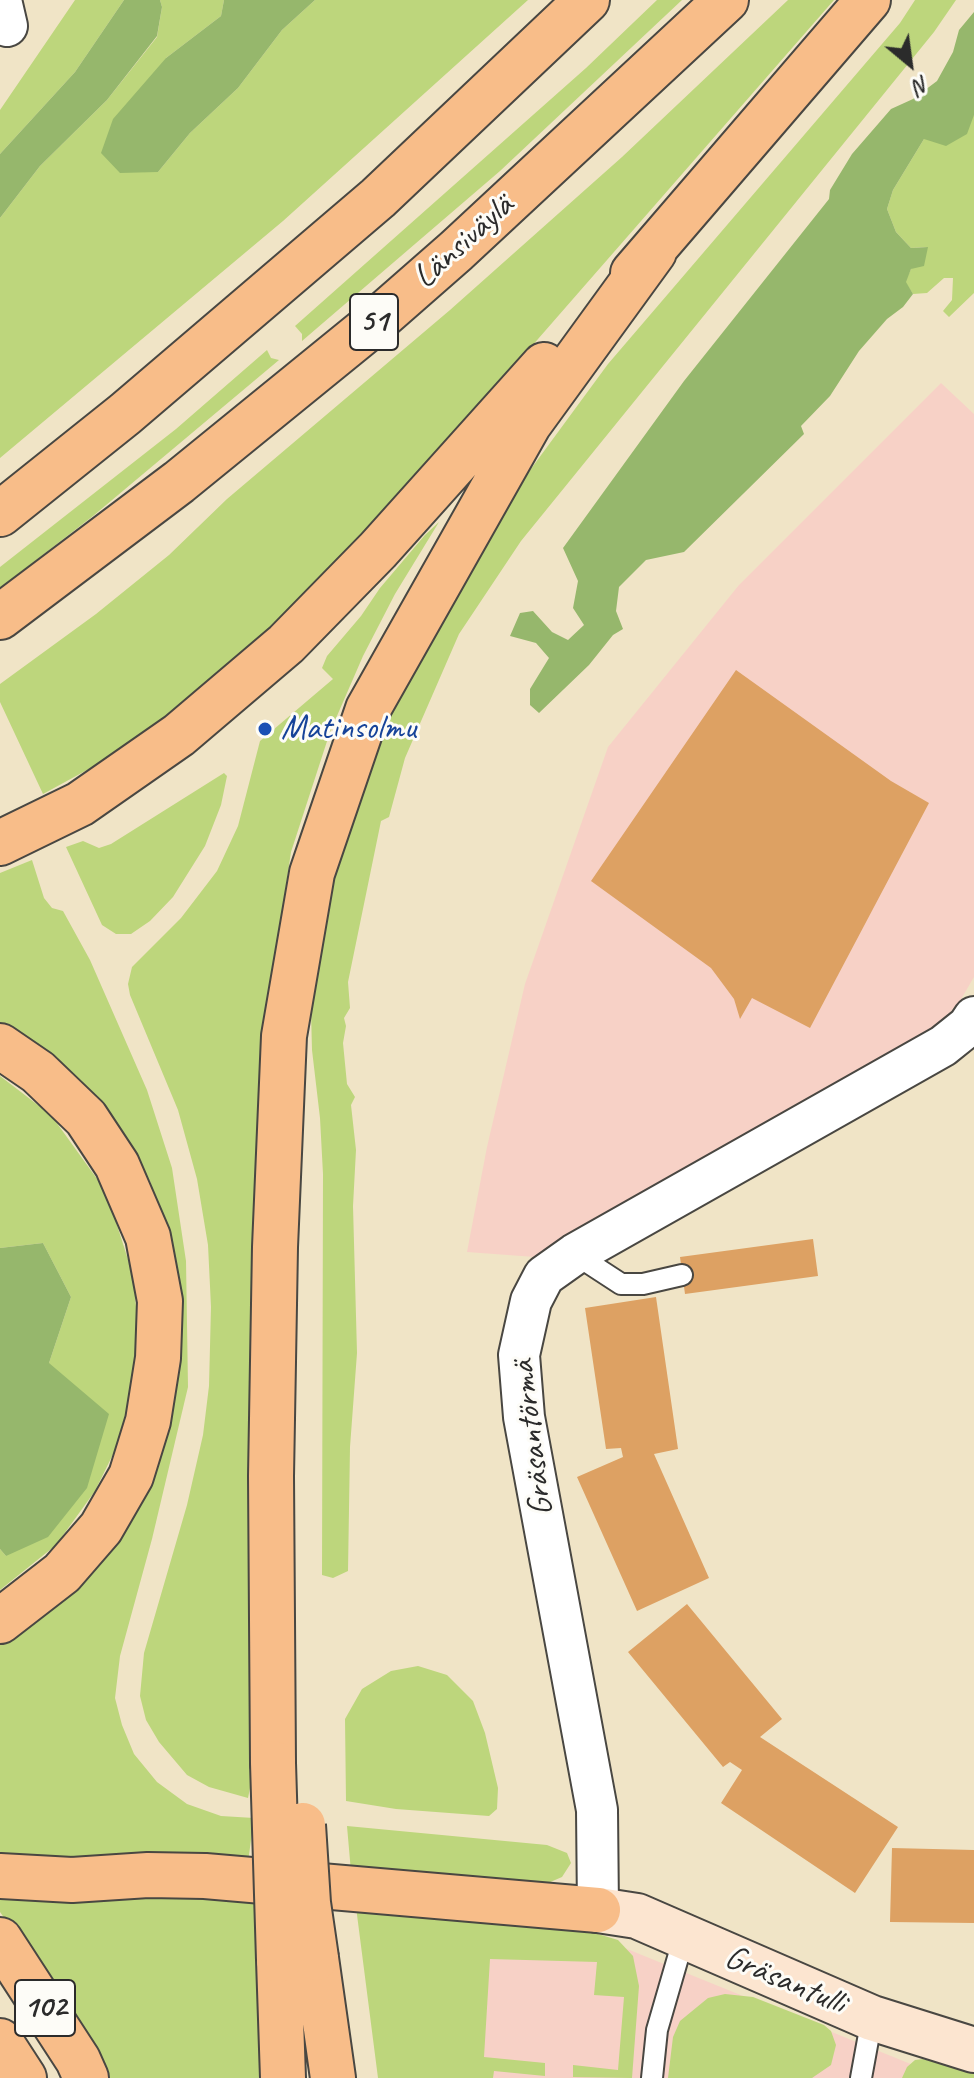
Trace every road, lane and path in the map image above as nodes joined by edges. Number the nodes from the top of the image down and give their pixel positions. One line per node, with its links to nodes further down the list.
1 (587, 0): 5 (highway)
2 (726, 0): 6 (highway, Länsiväylä / 51)
3 (868, 0): 4 (highway)
4 (654, 252): 7 (highway); 17 (highway, bridge)
5 (0, 514)
6 (0, 617)
7 (0, 843)
8 (974, 1017): 10 (street, Gräsantörmä)
9 (0, 1046): 12 (highway)
10 (575, 1254): 11 (lane); 14 (street, Gräsantörmä)
11 (682, 1275)
12 (0, 1621)
13 (0, 1876): 14 (highway)
14 (598, 1910): 15 (street, Gräsantulli)
15 (684, 1937): 18 (street, Gräsantulli); 25 (lane)
16 (0, 1940): 22 (highway, 102)
17 (297, 1959): 23 (highway); 24 (highway)
18 (872, 2018): 20 (street, Gräsantulli); 26 (lane)
19 (0, 2041): 21 (highway, 102)
20 (974, 2050)
21 (24, 2078)
22 (86, 2078)
23 (283, 2078)
24 (333, 2078)
25 (652, 2078)
26 (861, 2078)

